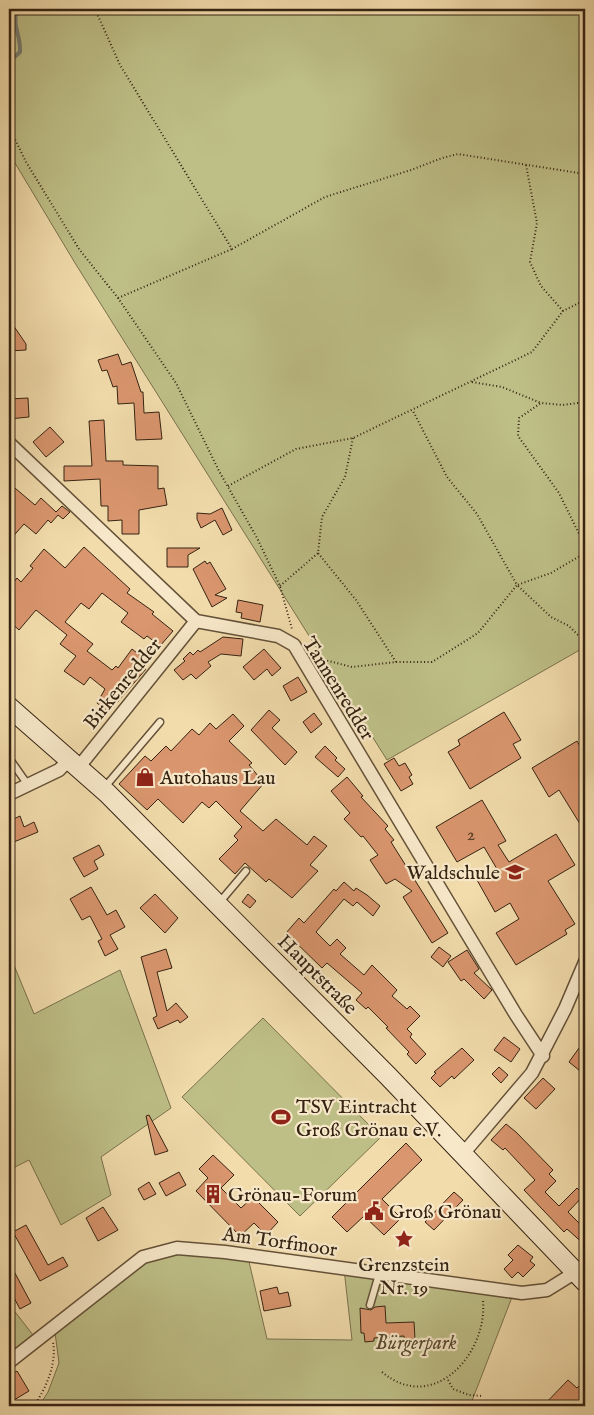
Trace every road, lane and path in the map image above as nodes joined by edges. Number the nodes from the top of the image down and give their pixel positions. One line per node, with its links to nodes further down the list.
1 (95, 9): 5 (path)
2 (9, 126): 6 (path)
3 (526, 165): 4 (path); 5 (path); 8 (path)
4 (585, 174)
5 (232, 249): 6 (path)
6 (118, 298): 15 (path)
7 (585, 300): 8 (path)
8 (563, 311): 9 (path)
9 (472, 382): 11 (path); 12 (path)
10 (585, 402): 11 (path)
11 (541, 403): 16 (path)
12 (413, 411): 13 (path); 19 (path)
13 (353, 438): 15 (path); 17 (path)
14 (9, 443): 21 (street)
15 (228, 486): 20 (path)
16 (585, 546)
17 (318, 553): 20 (path); 24 (path)
18 (585, 553): 19 (path)
19 (517, 585): 22 (path); 24 (path)
20 (280, 586): 23 (path)
21 (196, 621): 23 (street, Tannenredder); 28 (street, Birkenredder)
22 (585, 642)
23 (294, 645): 24 (path); 35 (street, Tannenredder)
24 (396, 662)
25 (9, 707): 28 (main road, Hauptstraße)
26 (160, 722): 30 (lane)
27 (9, 758): 29 (lane)
28 (74, 764): 29 (street, Birkenredder); 30 (main road, Hauptstraße)
29 (28, 785): 31 (street, Birkenredder)
30 (103, 789): 33 (main road, Hauptstraße)
31 (9, 794)
32 (246, 871): 33 (lane)
33 (218, 905): 36 (main road, Hauptstraße)
34 (585, 962): 35 (street)
35 (543, 1056): 36 (street)
36 (462, 1154): 38 (main road, Hauptstraße)
37 (379, 1274): 39 (street, Am Torfmoor); 40 (lane); 41 (street, Am Torfmoor)
38 (580, 1277): 39 (street, Am Torfmoor)
39 (481, 1288): 44 (path)
40 (370, 1305)
41 (47, 1332): 42 (street, Am Torfmoor); 46 (path)
42 (9, 1362)
43 (382, 1372): 44 (path)
44 (448, 1380): 45 (path)
45 (482, 1396)
46 (34, 1406)

